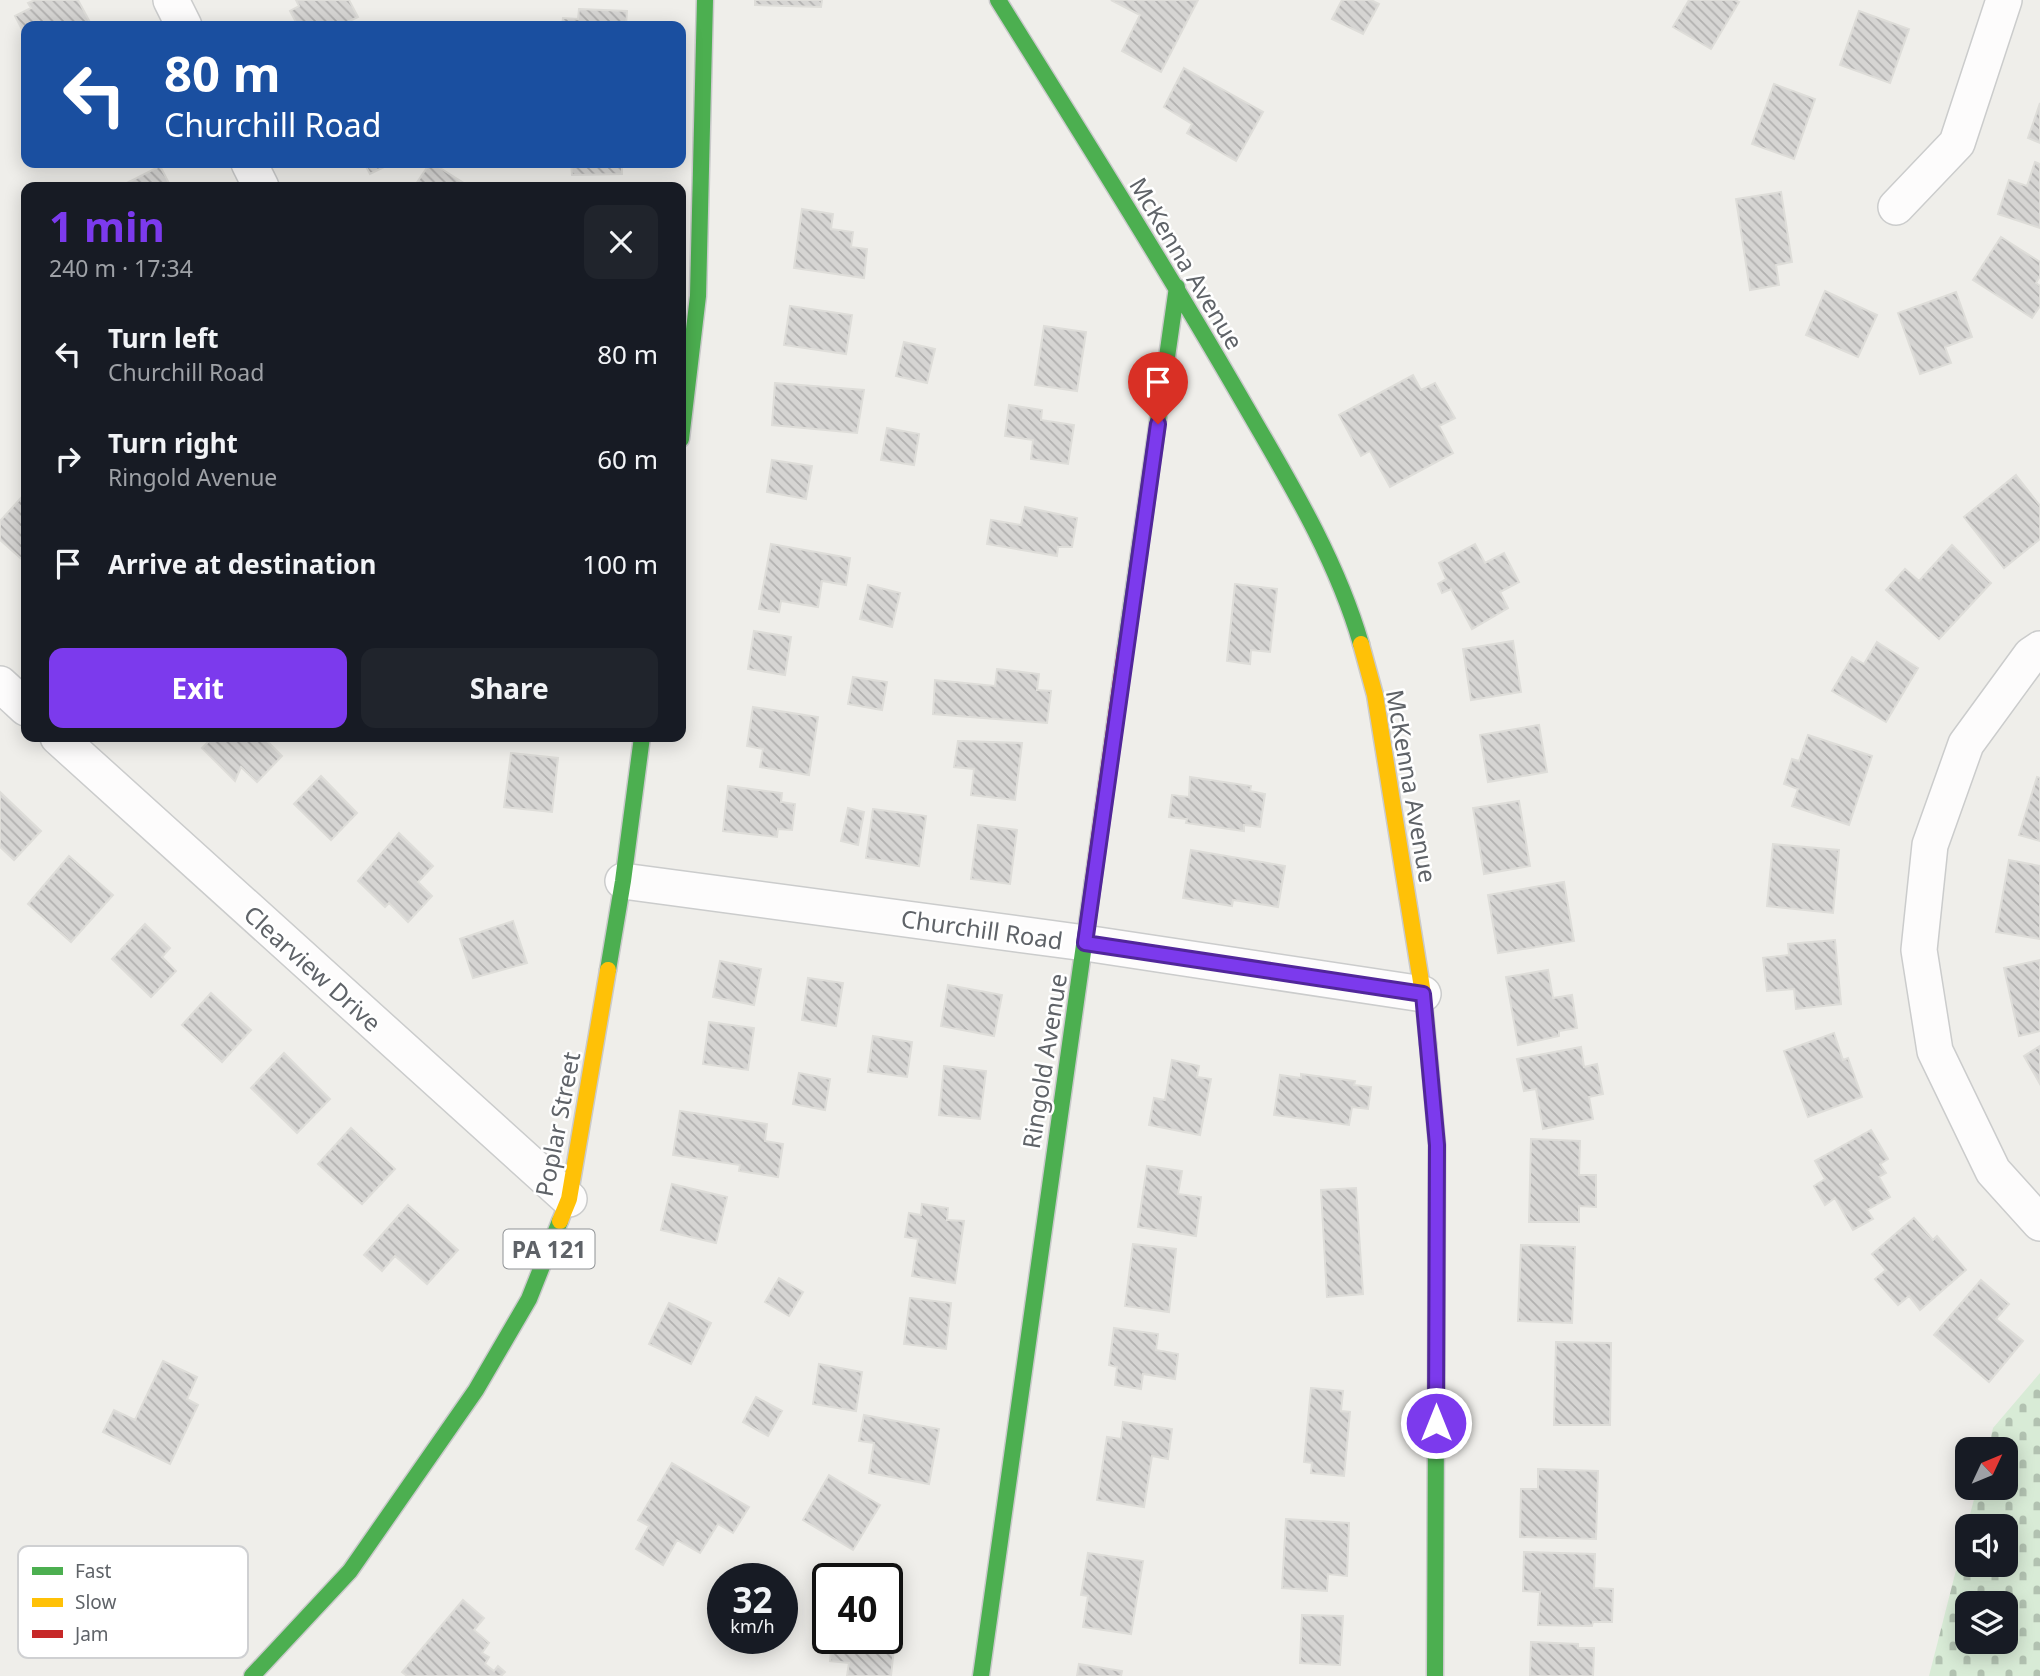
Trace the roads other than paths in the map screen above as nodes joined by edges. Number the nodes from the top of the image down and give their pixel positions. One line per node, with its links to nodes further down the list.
1 (171, 0): 5 (street)
2 (705, 0): 8 (street)
3 (998, 0): 7 (street, McKenna Avenue)
4 (2004, 0): 6 (street)
5 (182, 21)
6 (1896, 207)
7 (1177, 287): 15 (street, Ringold Avenue); 16 (street, McKenna Avenue)
8 (686, 397)
9 (2040, 649): 18 (street)
10 (0, 684): 11 (street)
11 (21, 703)
12 (64, 742): 17 (street, Clearview Drive)
13 (641, 742): 14 (street, Poplar Street / PA 121)
14 (623, 881): 15 (street, Churchill Road); 17 (street, Poplar Street / PA 121)
15 (1085, 943): 16 (street, Churchill Road); 20 (street, Ringold Avenue)
16 (1423, 994): 21 (street, McKenna Avenue)
17 (569, 1199): 19 (street, Poplar Street / PA 121)
18 (2040, 1223)
19 (253, 1676)
20 (981, 1676)
21 (1435, 1676)

